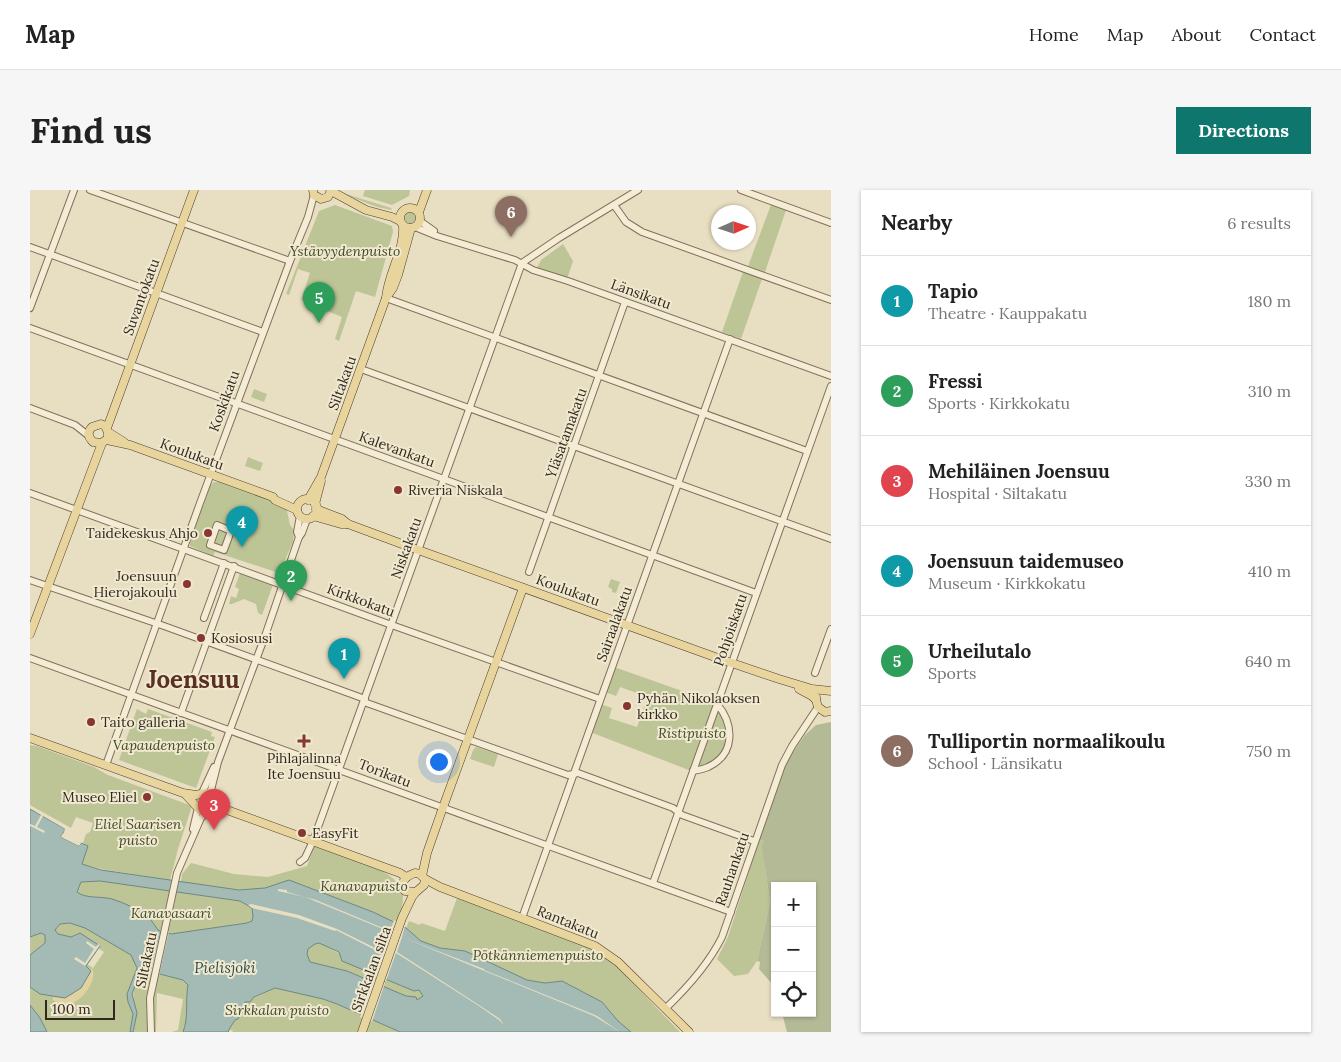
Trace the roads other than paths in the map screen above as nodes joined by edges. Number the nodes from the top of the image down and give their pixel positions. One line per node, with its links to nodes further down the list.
1 (74, 190): 21 (street)
2 (90, 190): 16 (street)
3 (194, 190): 16 (main road, Suvantokatu)
4 (422, 190): 12 (main road)
5 (427, 190): 14 (main road)
6 (638, 190): 11 (street)
7 (741, 190): 18 (street)
8 (313, 191): 9 (main road); 15 (street, Koskikatu)
9 (328, 194): 10 (main road); 15 (street, Koskikatu)
10 (354, 203): 13 (main road); 17 (main road)
11 (614, 205): 23 (street); 26 (street)
12 (411, 207): 13 (main road); 14 (main road)
13 (402, 212): 17 (main road, Siltakatu)
14 (419, 212): 19 (main road)
15 (308, 217): 22 (street, Koskikatu)
16 (182, 223): 22 (street); 24 (main road, Suvantokatu)
17 (402, 223): 19 (main road); 25 (main road, Siltakatu)
18 (831, 223)
19 (416, 225): 23 (street, Länsikatu); 25 (main road, Siltakatu)
20 (30, 247): 21 (street)
21 (50, 254): 24 (street); 28 (street)
22 (290, 262): 30 (street, Koskikatu)
23 (522, 264): 27 (street, Länsikatu); 31 (street, Niskakatu)
24 (156, 293): 30 (street); 33 (main road, Suvantokatu)
25 (386, 298): 31 (street); 34 (main road, Siltakatu)
26 (831, 300)
27 (625, 302): 32 (street, Länsikatu); 35 (street, Yläsatamakatu)
28 (30, 308)
29 (30, 328): 33 (street, Kalevankatu)
30 (264, 332): 38 (street, Koskikatu)
31 (495, 338): 35 (street); 40 (street, Niskakatu)
32 (730, 339): 36 (street, Länsikatu); 42 (street, Sairaalakatu)
33 (130, 365): 38 (street, Kalevankatu); 41 (main road, Suvantokatu)
34 (361, 369): 40 (street); 47 (main road, Siltakatu)
35 (600, 376): 42 (street); 48 (street, Yläsatamakatu)
36 (831, 376)
37 (831, 386): 49 (street, Pohjoiskatu)
38 (237, 404): 47 (street, Kalevankatu); 51 (street, Koskikatu)
39 (30, 408): 44 (street)
40 (470, 409): 48 (street); 52 (street, Niskakatu)
41 (112, 413): 43 (main road); 45 (main road, Suvantokatu)
42 (703, 414): 49 (street); 53 (street, Sairaalakatu)
43 (94, 425): 44 (street); 45 (main road); 46 (main road, Suvantokatu)
44 (75, 426): 46 (street)
45 (106, 436): 46 (main road); 50 (main road, Suvantokatu); 51 (main road, Koulukatu)
46 (91, 439): 50 (main road, Suvantokatu)
47 (335, 440): 52 (street, Kalevankatu); 56 (main road, Siltakatu)
48 (574, 447): 53 (street); 57 (street, Yläsatamakatu)
49 (807, 451): 58 (street, Pohjoiskatu)
50 (93, 467): 55 (main road, Suvantokatu)
51 (211, 474): 56 (main road, Koulukatu); 60 (street, Koskikatu)
52 (444, 480): 57 (street, Kalevankatu); 61 (street, Niskakatu)
53 (678, 484): 58 (street); 62 (street, Sairaalakatu)
54 (30, 493): 55 (street, Kirkkokatu)
55 (76, 510): 60 (street, Kirkkokatu); 68 (main road, Suvantokatu)
56 (307, 510): 61 (main road, Koulukatu); 67 (street, Siltakatu)
57 (548, 518): 62 (street, Kalevankatu); 65 (street, Yläsatamakatu)
58 (782, 522): 59 (street); 70 (street, Pohjoiskatu)
59 (831, 539)
60 (184, 548): 63 (street, Kirkkokatu); 72 (street, Koskikatu)
61 (418, 550): 69 (main road, Koulukatu); 73 (street, Niskakatu)
62 (652, 555): 70 (street, Kalevankatu); 74 (street, Sairaalakatu)
63 (224, 563): 64 (street, Kirkkokatu); 71 (street)
64 (234, 566): 67 (street, Kirkkokatu); 77 (street)
65 (529, 572)
66 (30, 580): 68 (street)
67 (282, 584): 73 (street, Kirkkokatu); 79 (street, Siltakatu)
68 (48, 585): 72 (street); 76 (main road, Suvantokatu)
69 (523, 588): 74 (main road, Koulukatu); 80 (main road)
70 (756, 593): 81 (street, Pohjoiskatu)
71 (204, 618)
72 (157, 623): 77 (street); 85 (street, Koskikatu)
73 (391, 625): 80 (street, Kirkkokatu); 87 (street, Niskakatu)
74 (627, 625): 81 (main road, Koulukatu); 86 (street, Sairaalakatu)
75 (831, 629): 82 (street)
76 (30, 634)
77 (206, 642): 79 (street); 91 (street)
78 (30, 658): 85 (street, Torikatu)
79 (256, 660): 87 (street); 93 (street, Siltakatu)
80 (496, 661): 86 (street, Kirkkokatu); 94 (main road)
81 (732, 663): 83 (main road, Koulukatu); 88 (street, Pohjoiskatu)
82 (815, 673)
83 (779, 680): 84 (main road, Koulukatu); 89 (main road, Koulukatu)
84 (828, 690): 89 (main road)
85 (131, 694): 91 (street, Torikatu); 96 (street, Koskikatu)
86 (600, 699): 99 (street, Sairaalakatu)
87 (364, 700): 94 (street); 97 (street, Niskakatu)
88 (717, 704): 98 (street, Pohjoiskatu); 98 (street)
89 (816, 704): 90 (main road, Koulukatu); 92 (street, Rauhankatu)
90 (829, 712): 92 (street, Rauhankatu)
91 (182, 713): 93 (street, Torikatu)
92 (806, 727): 109 (street, Rauhankatu)
93 (230, 731): 97 (street, Torikatu); 101 (street, Siltakatu)
94 (468, 739): 99 (street); 103 (main road)
95 (30, 740): 96 (main road)
96 (106, 765): 100 (main road)
97 (338, 769): 103 (street, Torikatu); 108 (street, Niskakatu)
98 (693, 771): 106 (street, Pohjoiskatu)
99 (573, 774): 106 (street); 110 (street, Sairaalakatu)
100 (183, 793): 101 (main road); 102 (main road)
101 (206, 795): 102 (main road); 104 (main road); 105 (main road)
102 (197, 806): 105 (main road); 107 (street, Siltakatu)
103 (443, 808): 110 (street, Torikatu); 112 (main road)
104 (227, 810): 105 (main road); 108 (main road)
105 (208, 811): 107 (street, Siltakatu)
106 (678, 812): 109 (street); 113 (street, Pohjoiskatu)
107 (192, 838): 122 (street, Siltakatu)
108 (312, 841): 111 (street, Niskakatu); 114 (main road)
109 (754, 841): 117 (street, Rauhankatu)
110 (547, 845): 113 (street, Torikatu); 119 (street, Sairaalakatu)
111 (300, 862)
112 (421, 876): 114 (main road); 115 (main road, Rantakatu); 116 (main road)
113 (653, 883): 117 (street, Torikatu)
114 (404, 884): 116 (main road, Rantakatu); 118 (main road)
115 (440, 887): 116 (main road, Rantakatu); 119 (main road, Rantakatu)
116 (418, 890): 118 (main road)
117 (731, 912): 120 (street, Rauhankatu)
118 (403, 917): 121 (main road, Sirkkalan silta)
119 (522, 918): 120 (main road, Rantakatu)
120 (666, 1008): 123 (main road, Rantakatu)
121 (362, 1030)
122 (151, 1032)
123 (689, 1032)

